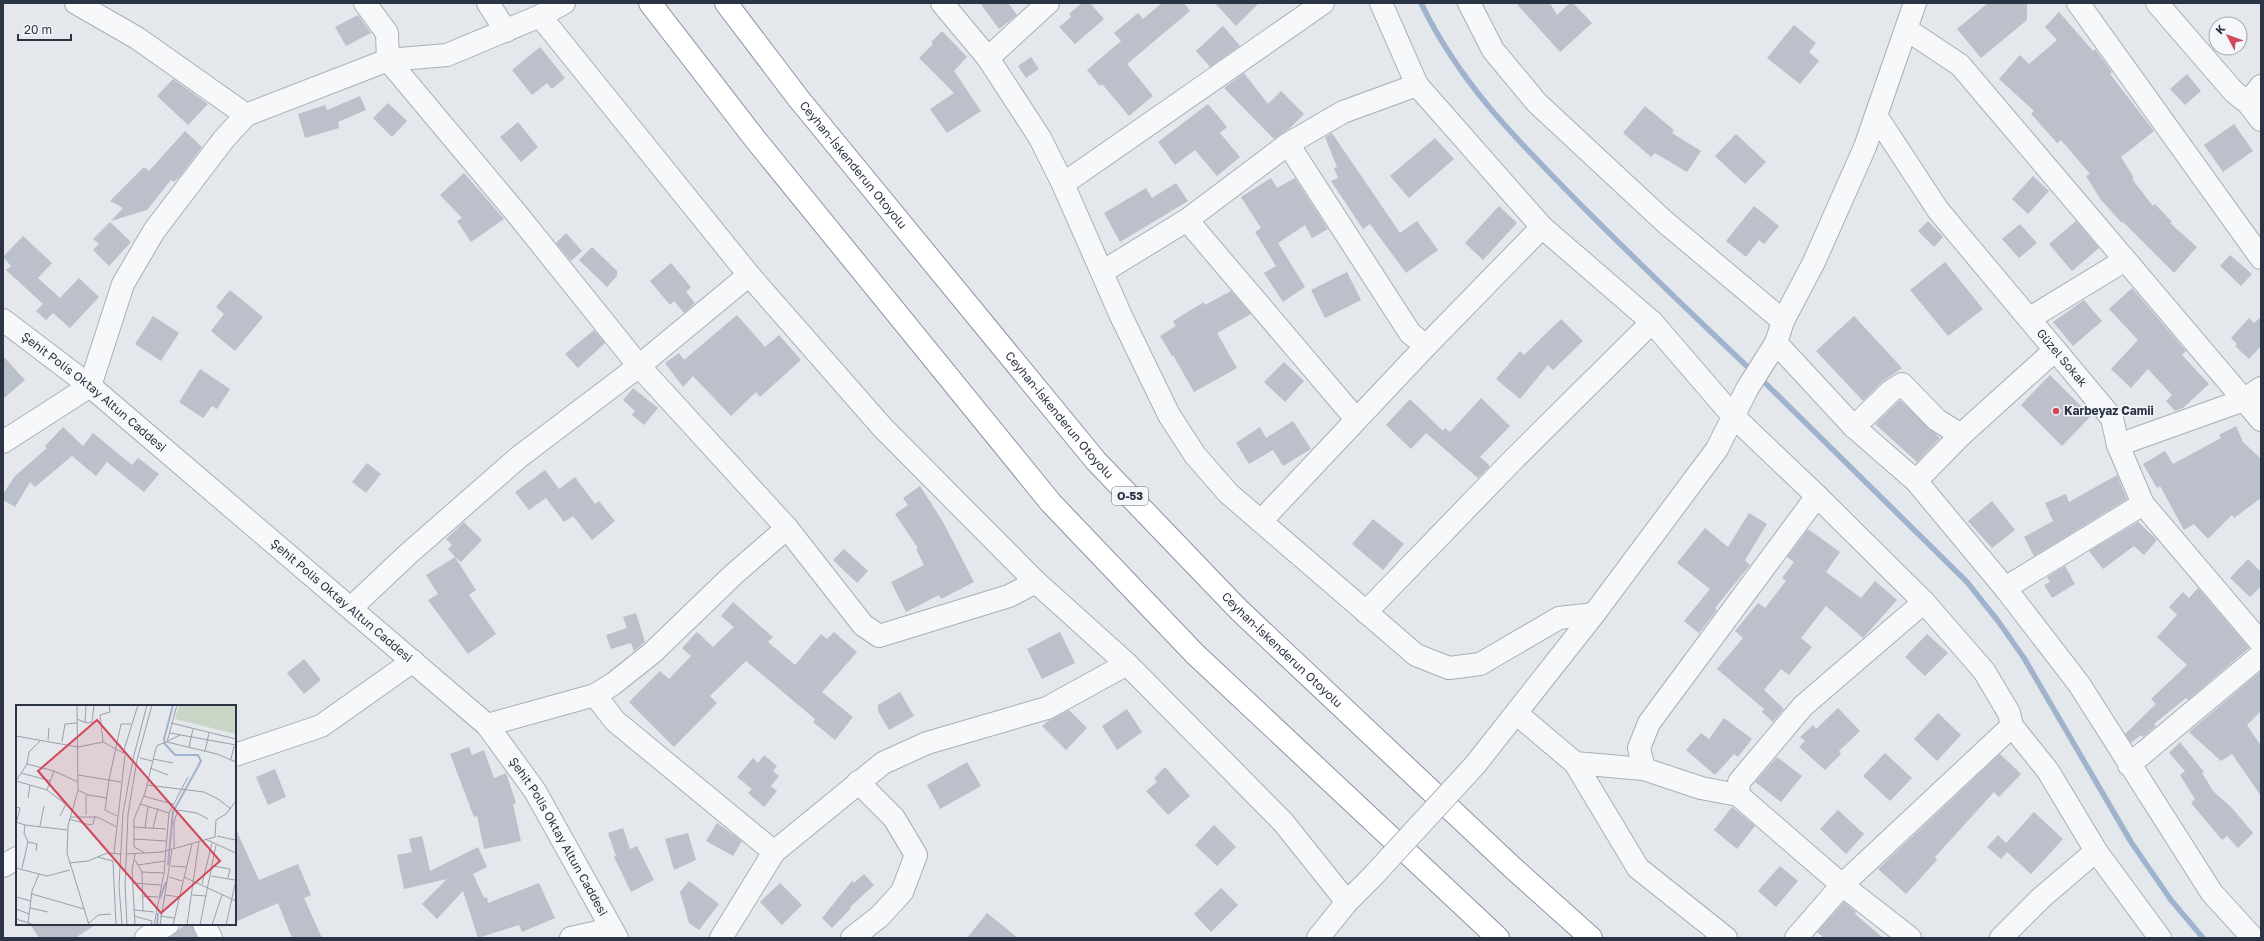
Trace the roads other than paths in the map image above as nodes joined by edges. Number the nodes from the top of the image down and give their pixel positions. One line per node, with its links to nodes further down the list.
1 (76, 3): 22 (street)
2 (364, 3): 19 (street)
3 (488, 3): 17 (street)
4 (564, 3): 15 (street)
5 (650, 3): 90 (highway)
6 (726, 3): 91 (highway, Ceyhan-İskenderun Otoyolu / O-53)
7 (942, 3): 18 (street)
8 (1048, 3): 18 (street)
9 (1323, 3): 26 (street)
10 (1381, 3): 20 (street)
11 (1469, 3): 35 (street)
12 (1915, 3): 16 (street)
13 (2078, 3): 29 (street)
14 (2157, 3): 21 (street)
15 (540, 16): 17 (street); 32 (street)
16 (1906, 28): 23 (street); 30 (street)
17 (506, 31): 19 (street)
18 (988, 58): 26 (street)
19 (388, 60): 22 (street); 40 (street)
20 (1417, 85): 25 (street); 28 (street)
21 (2255, 94): 24 (street)
22 (246, 114): 41 (street)
23 (1877, 117): 33 (street, Güzel Sokak); 35 (street)
24 (2261, 120)
25 (1288, 144): 27 (street); 38 (street)
26 (1063, 184): 31 (street)
27 (1186, 220): 31 (street); 44 (street)
28 (1542, 227): 36 (street); 38 (street)
29 (2261, 258)
30 (2125, 260): 33 (street); 42 (street)
31 (1102, 272): 53 (street)
32 (749, 276): 40 (street); 55 (street)
33 (2030, 318): 39 (street, Güzel Sokak)
34 (3, 320): 41 (street, Şehit Polis Oktay Altun Caddesi)
35 (1783, 321): 37 (street)
36 (1652, 322): 43 (street); 59 (street)
37 (1776, 343): 43 (street); 46 (street)
38 (1426, 346): 44 (street)
39 (2055, 350): 47 (street); 49 (street, Güzel Sokak)
40 (639, 366): 54 (street); 58 (street)
41 (90, 386): 48 (street); 58 (street, Şehit Polis Oktay Altun Caddesi)
42 (2252, 394): 45 (street); 49 (street)
43 (1733, 416): 51 (street); 60 (street)
44 (1356, 420): 53 (street)
45 (2261, 420)
46 (1854, 427): 47 (street); 50 (street)
47 (1961, 435): 50 (street)
48 (3, 442)
49 (2118, 445): 52 (street, Güzel Sokak)
50 (1916, 481): 56 (street)
51 (1817, 496): 57 (street); 72 (street)
52 (2142, 504): 56 (street); 61 (street, Güzel Sokak)
53 (1261, 521): 59 (street)
54 (787, 528): 55 (street); 65 (street)
55 (1036, 582): 64 (street)
56 (2005, 588): 71 (street)
57 (1924, 602): 68 (street); 74 (street)
58 (351, 608): 63 (street, Şehit Polis Oktay Altun Caddesi)
59 (1366, 612): 60 (street)
60 (1594, 614): 66 (street)
61 (2261, 643)
62 (2261, 655): 71 (street)
63 (413, 661): 67 (street, Şehit Polis Oktay Altun Caddesi); 69 (street)
64 (1127, 664): 73 (street); 80 (street)
65 (595, 695): 67 (street); 76 (street)
66 (1517, 714): 70 (street); 80 (street, bridge)
67 (487, 725): 83 (street, Şehit Polis Oktay Altun Caddesi)
68 (2012, 726): 75 (street); 79 (street)
69 (236, 755)
70 (1575, 763): 72 (street); 92 (street)
71 (2129, 765): 97 (street)
72 (1644, 769): 74 (street)
73 (858, 782): 76 (street); 88 (street)
74 (1738, 795): 79 (street)
75 (2096, 851): 95 (street); 96 (street)
76 (774, 852): 87 (street)
77 (16, 859): 78 (street)
78 (3, 866)
79 (1842, 885): 93 (street); 94 (street)
80 (1347, 902): 89 (street)
81 (166, 925): 84 (street)
82 (204, 925): 85 (street)
83 (614, 933): 86 (street)
84 (146, 938)
85 (211, 938)
86 (571, 938)
87 (721, 938)
88 (852, 938)
89 (1318, 938)
90 (1498, 938)
91 (1591, 938)
92 (1726, 938)
93 (1796, 938)
94 (1910, 938)
95 (2001, 938)
96 (2160, 938)
97 (2253, 938)

